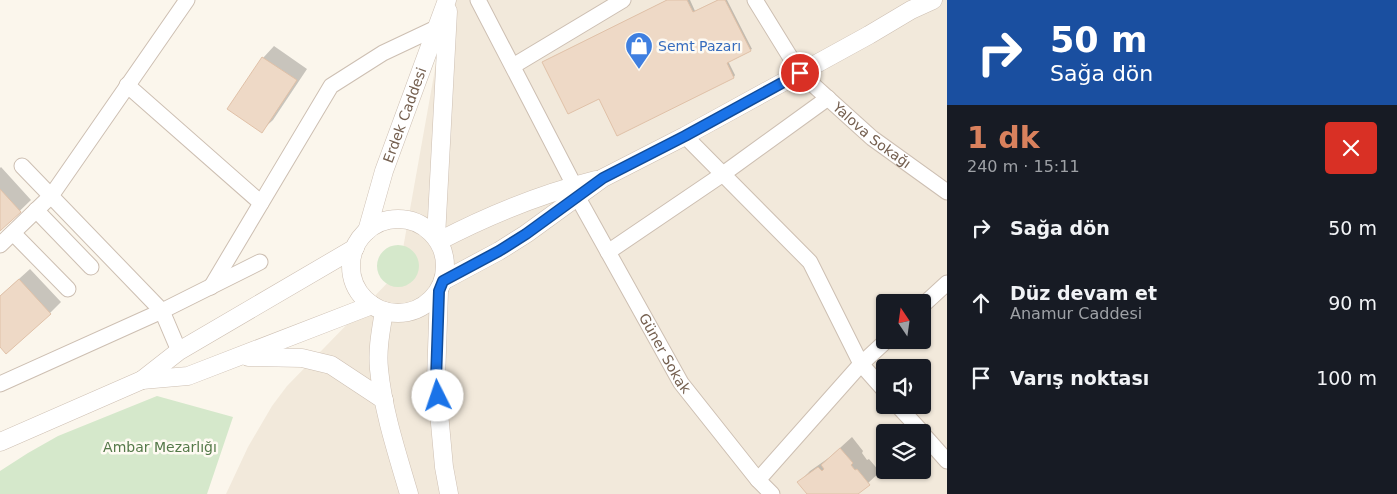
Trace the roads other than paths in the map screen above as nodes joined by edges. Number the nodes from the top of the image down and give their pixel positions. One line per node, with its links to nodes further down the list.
1 (187, 0): 10 (street)
2 (448, 0): 7 (street, Erdek Caddesi); 22 (street, Erdek Caddesi)
3 (478, 0): 8 (street, Güner Sokak)
4 (623, 0): 8 (street)
5 (755, 0): 9 (street, Yalova Sokağı)
6 (933, 0): 9 (street)
7 (436, 28): 18 (street); 20 (street, Erdek Caddesi)
8 (513, 66): 15 (street, Güner Sokak)
9 (800, 73): 11 (street, Yalova Sokağı); 12 (street)
10 (128, 85): 17 (street); 18 (street)
11 (828, 98): 14 (street); 16 (street, Yalova Sokağı)
12 (685, 136): 14 (street); 15 (street)
13 (22, 166): 17 (street)
14 (723, 174): 25 (street); 38 (street)
15 (576, 191): 22 (street); 25 (street, Güner Sokak); 30 (street)
16 (947, 192)
17 (51, 196): 19 (street); 34 (street)
18 (261, 203): 29 (street)
19 (36, 210): 21 (street); 27 (street)
20 (367, 231): 22 (street); 24 (street)
21 (13, 233): 23 (street); 31 (street)
22 (437, 239): 30 (street)
23 (0, 245)
24 (355, 248): 33 (street); 36 (street)
25 (608, 252): 48 (street, Güner Sokak)
26 (260, 262): 29 (street)
27 (91, 266)
28 (947, 283): 32 (street)
29 (211, 286): 34 (street)
30 (441, 286): 33 (street); 50 (street)
31 (68, 289)
32 (931, 298)
33 (378, 308): 37 (street); 42 (street)
34 (162, 311): 36 (street); 41 (street)
35 (877, 349): 38 (street)
36 (179, 351): 39 (street)
37 (236, 358): 39 (street); 42 (street)
38 (861, 364): 40 (street); 48 (street)
39 (142, 380): 45 (street)
40 (876, 381)
41 (0, 384)
42 (384, 400): 49 (street)
43 (905, 414): 44 (street)
44 (914, 424)
45 (0, 442)
46 (931, 443): 47 (street)
47 (947, 461)
48 (758, 480): 51 (street, Güner Sokak)
49 (408, 494)
50 (449, 494)
51 (772, 494)

